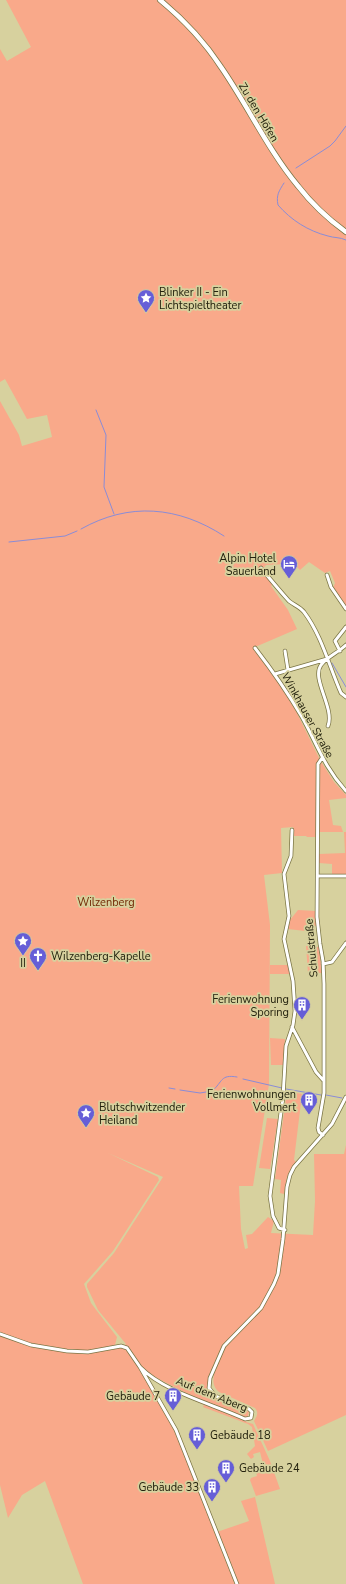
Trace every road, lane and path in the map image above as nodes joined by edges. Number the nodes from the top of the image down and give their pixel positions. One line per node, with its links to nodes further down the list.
1 (160, 0): 2 (street, Zu den Höfen)
2 (346, 232)
3 (261, 568): 11 (street)
4 (327, 575): 5 (street)
5 (346, 609)
6 (346, 627): 10 (street)
7 (346, 645): 10 (street)
8 (255, 648): 13 (street, Winkhauser Straße)
9 (286, 651): 12 (street)
10 (340, 651): 11 (street)
11 (328, 659): 12 (street); 14 (street); 15 (street)
12 (288, 670): 13 (street)
13 (275, 674): 16 (street, Winkhauser Straße)
14 (346, 697)
15 (328, 726)
16 (322, 758): 17 (street, Winkhauser Straße); 19 (street, Schulstraße)
17 (346, 791)
18 (292, 830): 23 (street)
19 (318, 876): 20 (street); 22 (street, Schulstraße)
20 (346, 876)
21 (346, 943): 22 (street)
22 (323, 964): 24 (street, Schulstraße)
23 (292, 1027): 24 (street); 27 (street)
24 (324, 1081): 26 (street, Schulstraße)
25 (346, 1097): 26 (street)
26 (323, 1135): 27 (street)
27 (284, 1230): 30 (street, Auf dem Aberg)
28 (0, 1334): 29 (street)
29 (140, 1367): 30 (street, Auf dem Aberg); 31 (street)
30 (158, 1380): 31 (street)
31 (151, 1387): 32 (street)
32 (237, 1584)

